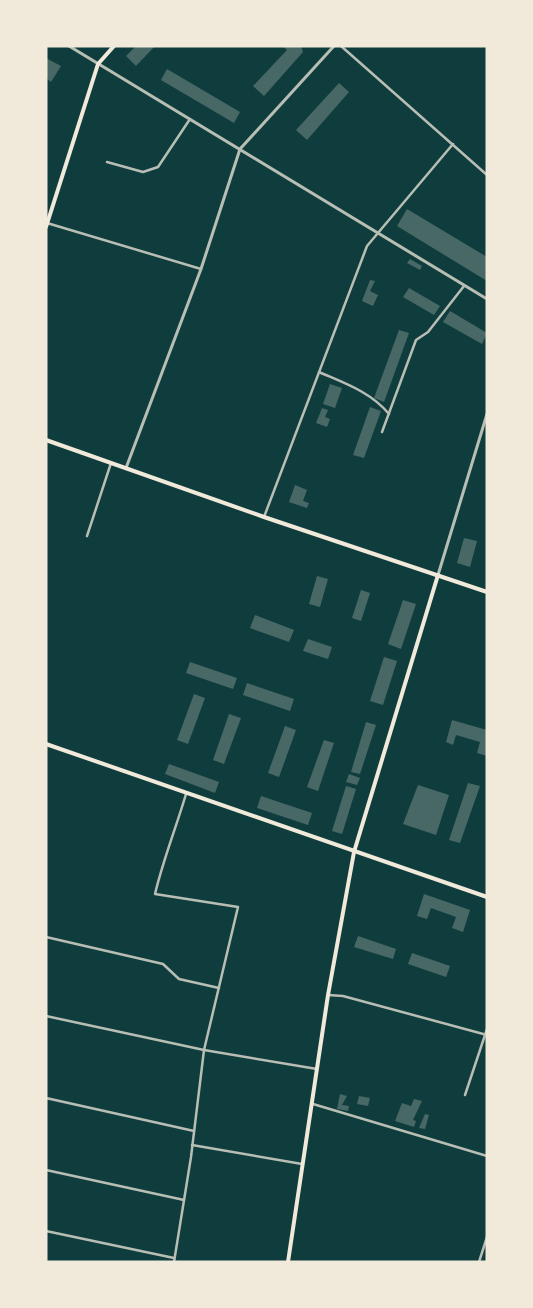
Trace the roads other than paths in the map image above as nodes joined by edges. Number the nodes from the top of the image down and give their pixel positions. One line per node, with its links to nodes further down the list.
1 (69, 46): 5 (street)
2 (114, 46): 5 (main road)
3 (334, 46): 8 (street)
4 (341, 46): 7 (street)
5 (98, 64): 6 (street); 11 (main road)
6 (190, 119): 8 (street); 9 (street)
7 (453, 144): 10 (street); 12 (street)
8 (240, 149): 12 (street); 13 (street)
9 (108, 162)
10 (487, 175)
11 (47, 224): 13 (street)
12 (376, 234): 14 (street); 16 (street)
13 (201, 269): 22 (street)
14 (464, 286): 15 (street); 17 (street)
15 (487, 300)
16 (319, 372): 17 (street); 23 (street)
17 (389, 414): 19 (street)
18 (487, 414): 25 (street)
19 (382, 432)
20 (46, 440): 21 (main road)
21 (111, 463): 22 (main road); 24 (street)
22 (126, 468): 23 (main road)
23 (264, 517): 25 (main road)
24 (87, 536)
25 (438, 575): 26 (main road); 29 (main road)
26 (487, 592)
27 (46, 744): 28 (main road)
28 (186, 794): 29 (main road); 32 (street)
29 (354, 852): 30 (main road); 33 (main road)
30 (487, 897)
31 (46, 937): 32 (street)
32 (219, 988): 37 (street)
33 (328, 995): 36 (street); 38 (main road)
34 (46, 1016): 37 (street)
35 (487, 1030): 36 (street)
36 (486, 1034): 39 (street)
37 (204, 1050): 38 (street); 42 (street)
38 (317, 1069): 41 (main road)
39 (465, 1096)
40 (46, 1098): 42 (street)
41 (312, 1104): 44 (street); 45 (main road)
42 (194, 1132): 43 (street)
43 (192, 1146): 45 (street); 47 (street)
44 (487, 1156)
45 (303, 1164): 51 (main road)
46 (46, 1170): 47 (street)
47 (184, 1200): 50 (street)
48 (46, 1231): 50 (street)
49 (487, 1237): 52 (street)
50 (174, 1260)
51 (288, 1262)
52 (479, 1262)

